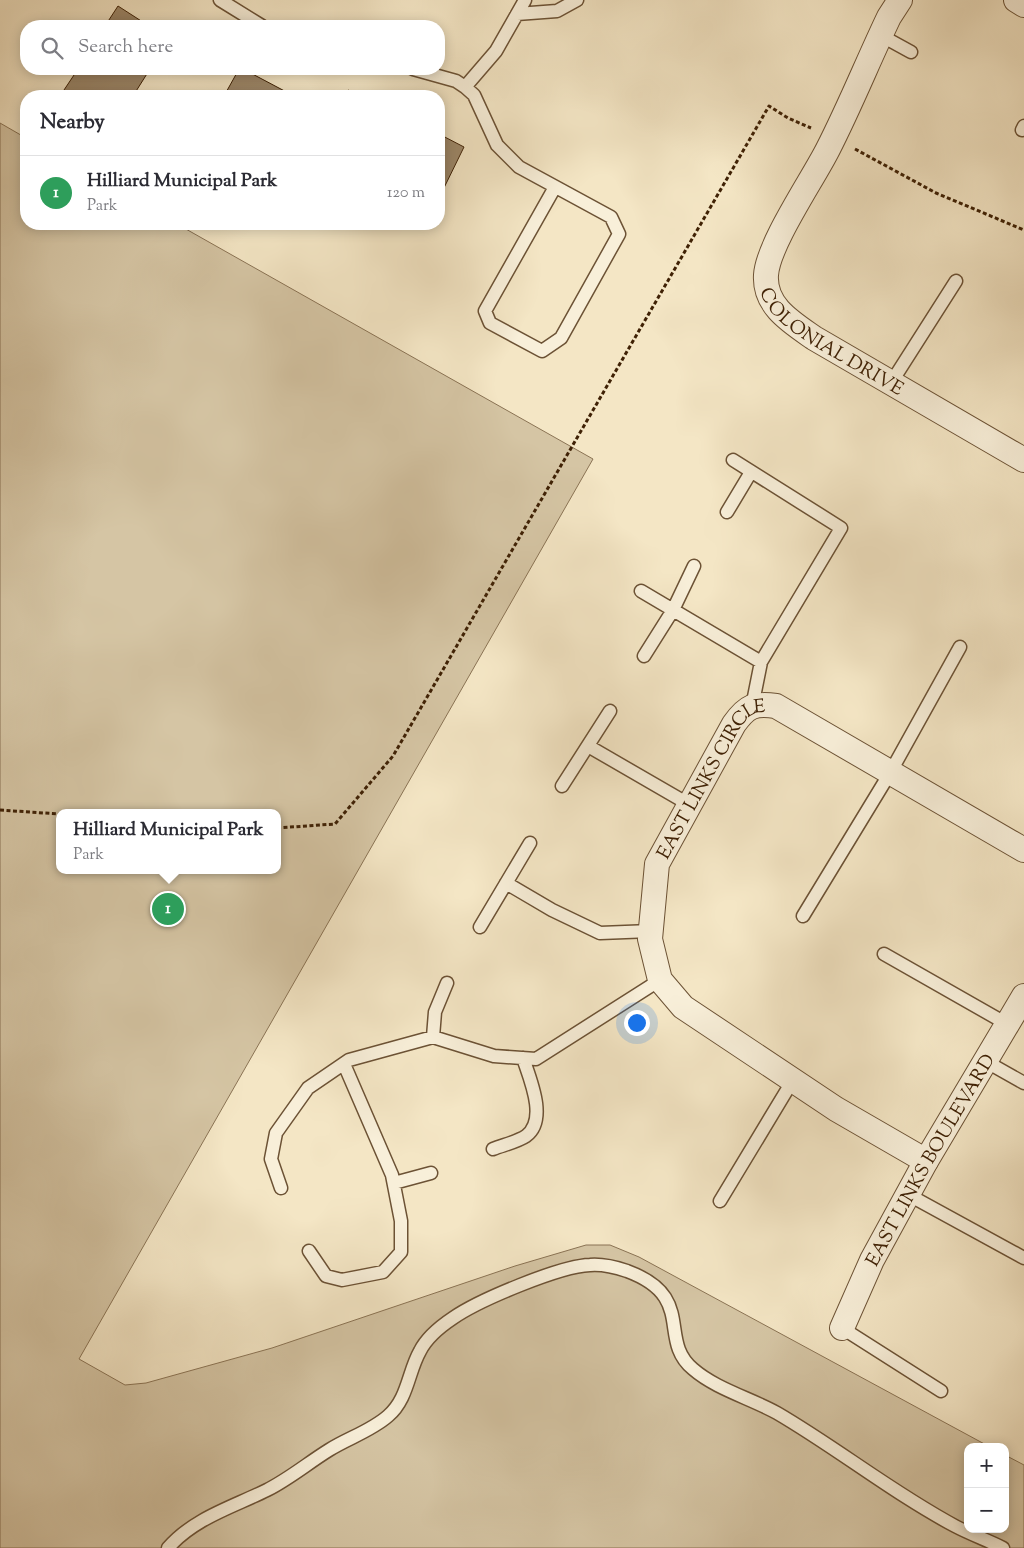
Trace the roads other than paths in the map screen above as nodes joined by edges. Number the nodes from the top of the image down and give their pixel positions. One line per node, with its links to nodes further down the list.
1 (220, 0): 8 (lane)
2 (525, 0): 7 (lane)
3 (577, 0): 7 (lane)
4 (900, 0): 9 (street, COLONIAL DRIVE)
5 (1016, 0): 6 (street)
6 (1024, 5)
7 (517, 14): 12 (lane)
8 (252, 20)
9 (880, 35): 10 (lane); 15 (street, COLONIAL DRIVE)
10 (911, 52)
11 (434, 75): 12 (lane)
12 (465, 87): 13 (lane)
13 (555, 187): 13 (lane)
14 (956, 281): 15 (lane)
15 (891, 383): 17 (street, COLONIAL DRIVE)
16 (733, 460): 18 (lane)
17 (1024, 460)
18 (751, 472): 19 (lane); 25 (lane)
19 (727, 512)
20 (694, 566): 22 (lane)
21 (640, 591): 22 (lane)
22 (673, 610): 24 (lane); 25 (lane)
23 (960, 647): 29 (lane)
24 (644, 656)
25 (761, 662): 26 (lane)
26 (752, 707): 29 (street, EAST LINKS CIRCLE); 31 (street, EAST LINKS CIRCLE)
27 (610, 711): 28 (lane)
28 (588, 746): 30 (lane); 31 (lane)
29 (890, 773): 33 (street, EAST LINKS CIRCLE); 35 (lane)
30 (562, 786)
31 (690, 805): 37 (street, EAST LINKS CIRCLE)
32 (530, 842): 34 (lane)
33 (1024, 850)
34 (506, 884): 36 (lane); 37 (lane)
35 (803, 916)
36 (480, 927)
37 (651, 931): 39 (street, EAST LINKS CIRCLE)
38 (884, 954): 42 (lane)
39 (660, 980): 44 (lane); 47 (street, EAST LINKS CIRCLE)
40 (447, 983): 43 (lane)
41 (1024, 996): 42 (street, EAST LINKS BOULEVARD)
42 (1007, 1024): 45 (street, EAST LINKS BOULEVARD)
43 (433, 1037): 44 (lane); 46 (lane)
44 (524, 1058): 49 (lane)
45 (985, 1061): 48 (lane); 50 (street, EAST LINKS BOULEVARD)
46 (344, 1064): 52 (lane); 53 (lane)
47 (793, 1080): 50 (street, EAST LINKS CIRCLE); 55 (lane)
48 (1024, 1082)
49 (493, 1149)
50 (926, 1161): 54 (street, EAST LINKS BOULEVARD)
51 (431, 1174): 52 (lane)
52 (394, 1183): 56 (lane)
53 (282, 1188)
54 (907, 1194): 57 (lane); 58 (street, EAST LINKS BOULEVARD)
55 (720, 1201)
56 (309, 1251)
57 (1024, 1258)
58 (842, 1328): 59 (lane)
59 (941, 1391)
60 (168, 1548): 61 (lane)
61 (1003, 1548)

